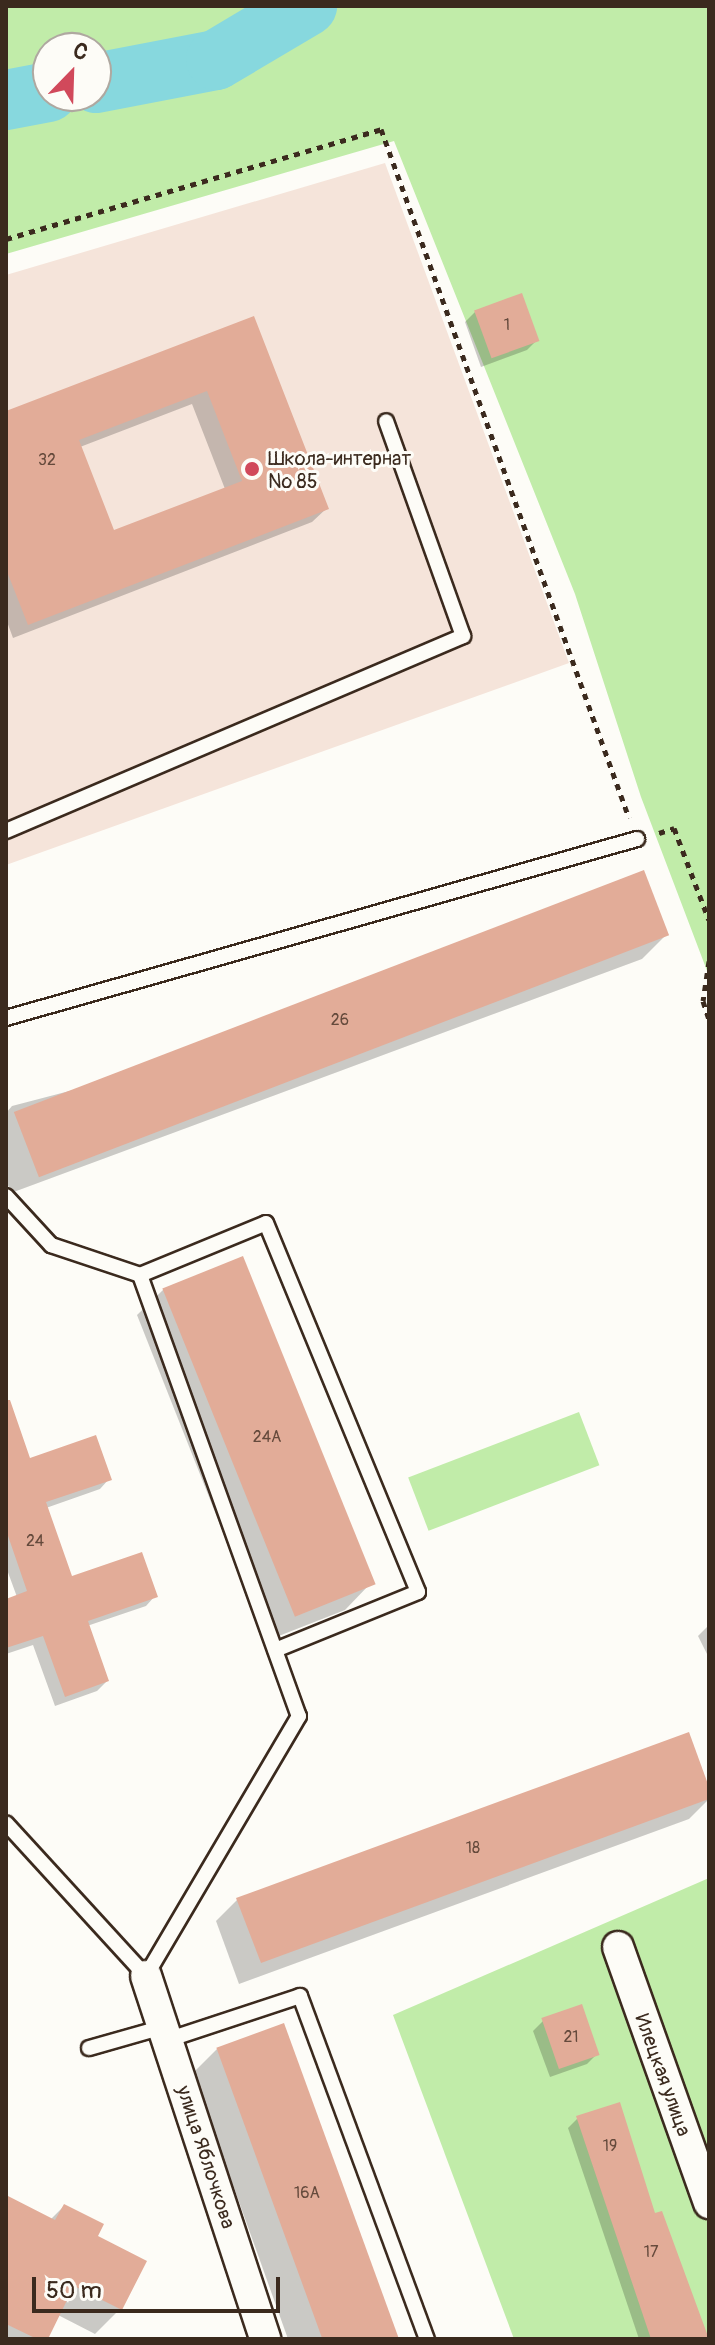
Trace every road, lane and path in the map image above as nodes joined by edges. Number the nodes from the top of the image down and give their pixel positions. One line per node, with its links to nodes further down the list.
1 (6, 239): 4 (path)
2 (386, 421): 3 (lane)
3 (6, 831)
4 (637, 839): 5 (path); 7 (lane)
5 (709, 920)
6 (709, 961): 8 (path)
7 (6, 1018)
8 (709, 1020)
9 (6, 1196): 10 (lane)
10 (140, 1275): 11 (lane); 11 (lane)
11 (275, 1650): 14 (lane)
12 (6, 1823): 14 (lane)
13 (618, 1947): 17 (street, Илецкая улица)
14 (146, 1976): 15 (street, улица Яблочкова)
15 (165, 2034): 16 (lane); 18 (street, улица Яблочкова); 19 (lane)
16 (89, 2048)
17 (709, 2203)
18 (265, 2339)
19 (427, 2339)

